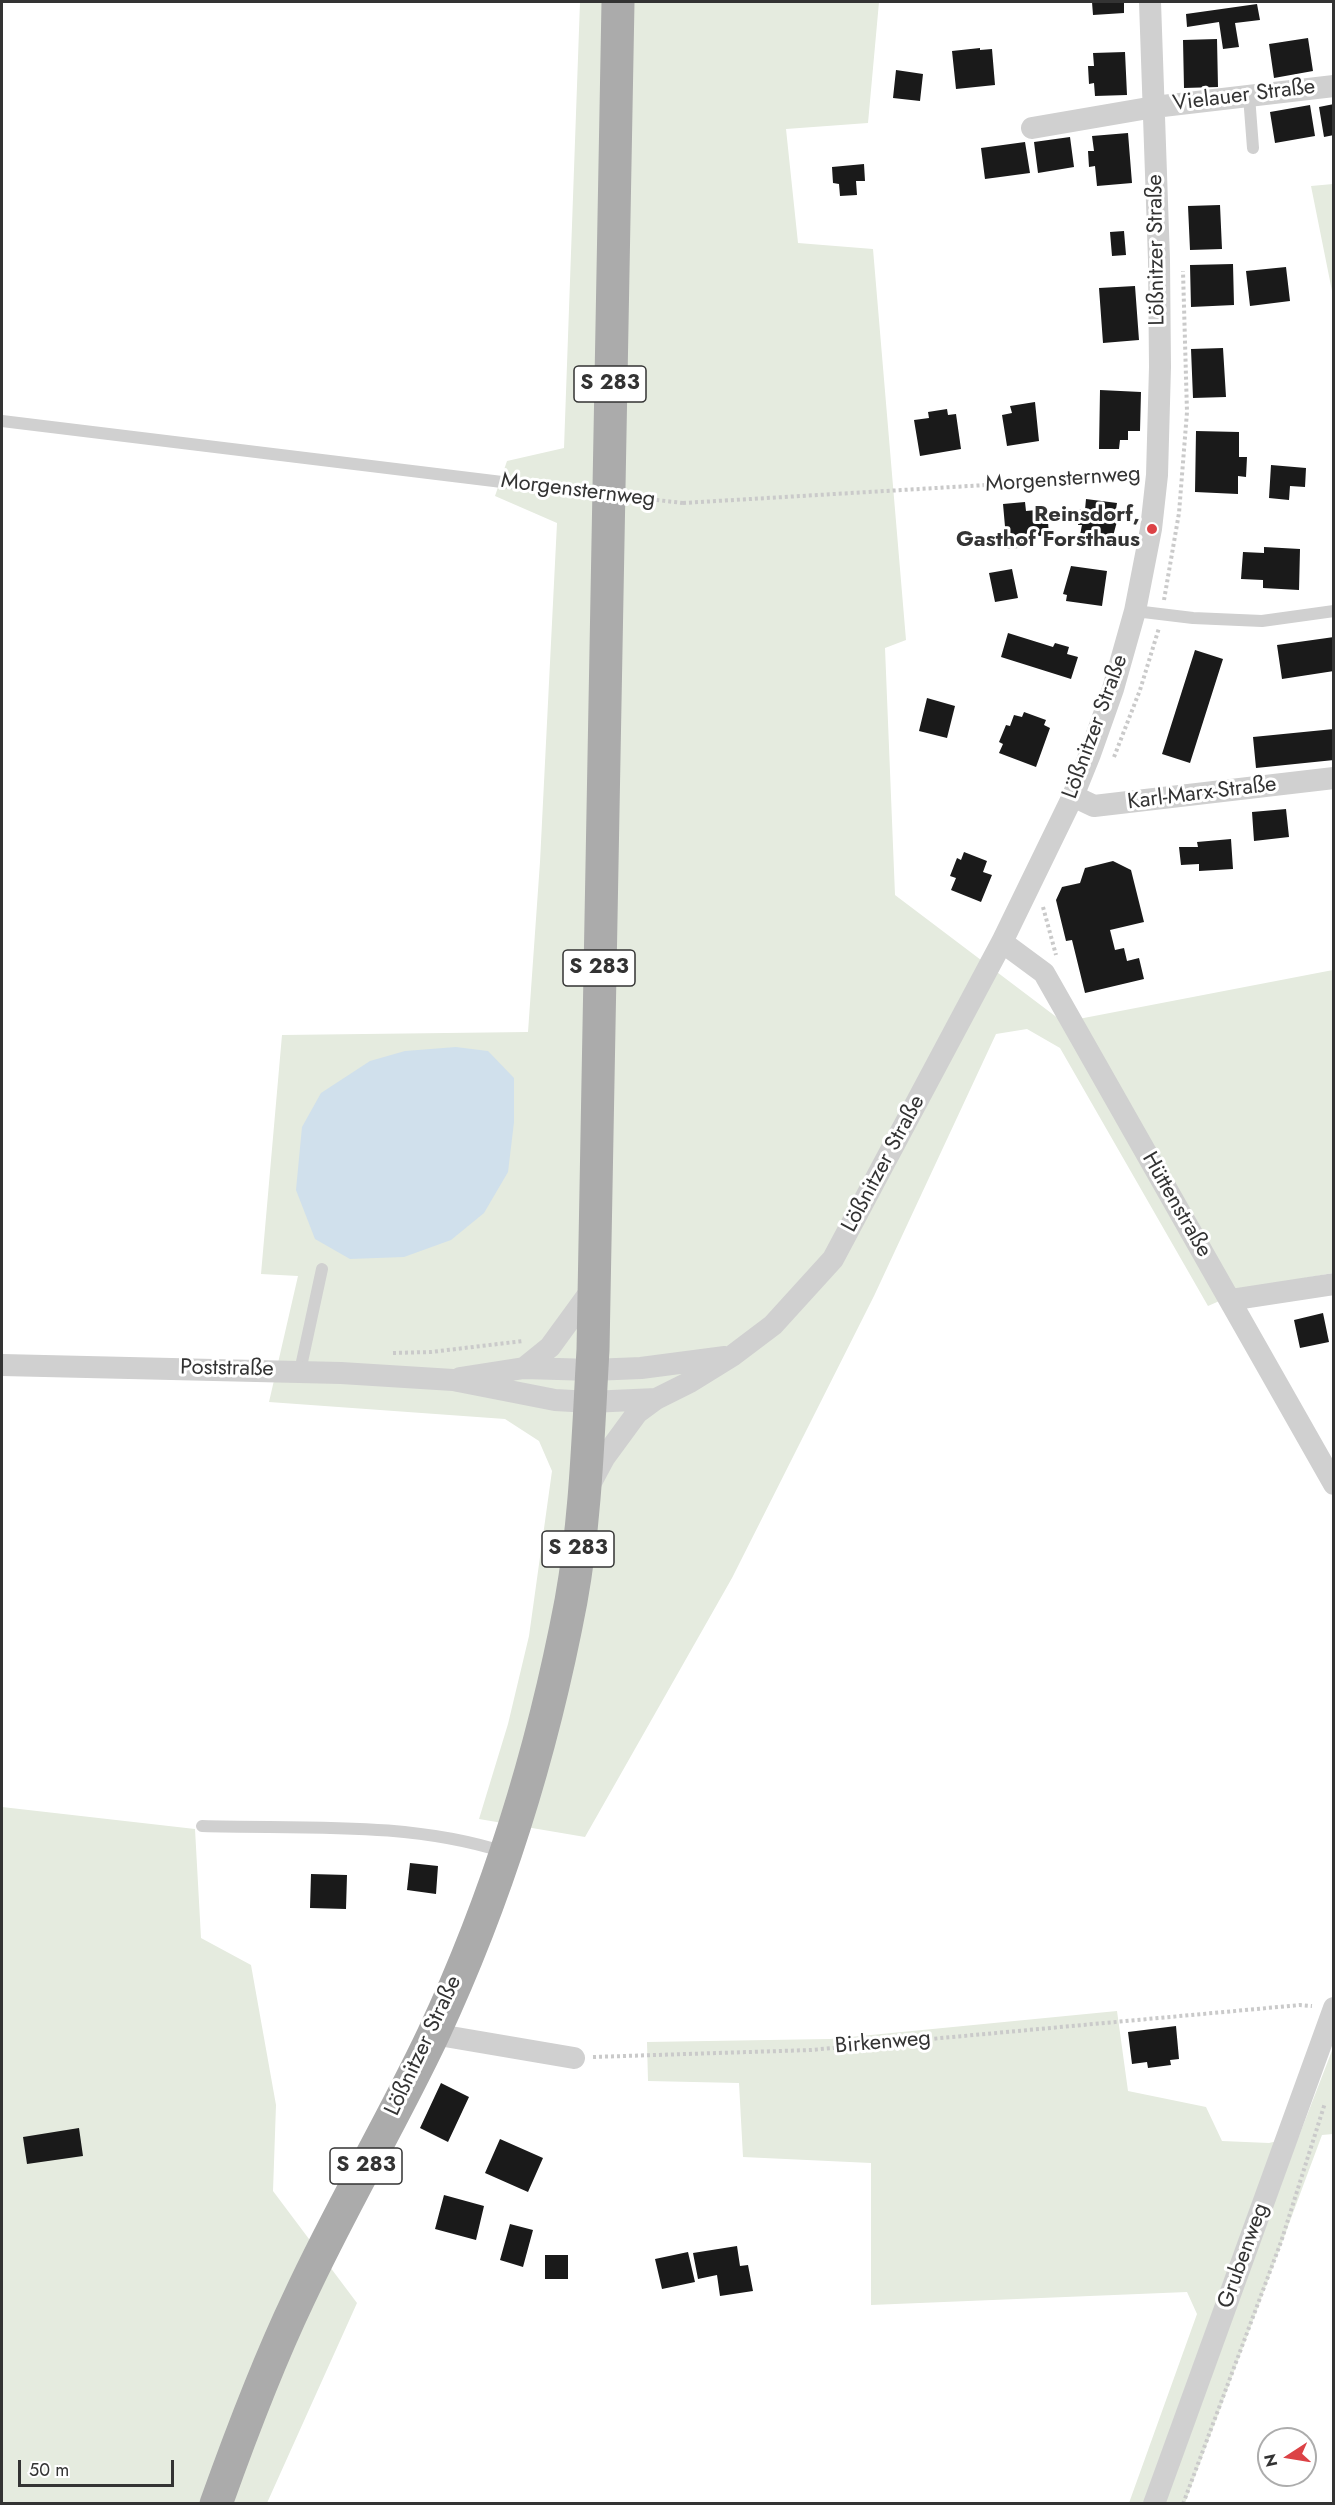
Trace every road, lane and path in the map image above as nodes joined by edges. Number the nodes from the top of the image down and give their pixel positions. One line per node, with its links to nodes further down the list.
1 (618, 2): 18 (main road, S 283)
2 (1150, 2): 5 (street, Lößnitzer Straße)
3 (1334, 86): 4 (street, Vielauer Straße)
4 (1249, 96): 5 (street, Vielauer Straße); 7 (lane)
5 (1154, 107): 6 (street, Vielauer Straße); 9 (street, Lößnitzer Straße)
6 (1032, 128)
7 (1253, 148)
8 (2, 421): 10 (lane, Morgensternweg)
9 (1157, 475): 10 (path, Morgensternweg, bridge); 11 (street, Lößnitzer Straße)
10 (543, 487)
11 (1135, 611): 12 (lane); 14 (street, Lößnitzer Straße)
12 (1334, 611)
13 (1334, 778): 14 (street, Karl-Marx-Straße)
14 (1073, 796): 15 (street, Lößnitzer Straße)
15 (1002, 942): 19 (street, Hüttenstraße); 22 (street, Lößnitzer Straße)
16 (322, 1269): 26 (lane)
17 (1334, 1284): 19 (street)
18 (593, 1288): 20 (street); 25 (main road, S 283)
19 (1230, 1300): 30 (street, Hüttenstraße)
20 (550, 1347): 21 (path); 24 (street)
21 (387, 1353)
22 (732, 1356): 25 (street, Lößnitzer Straße); 28 (street, Lößnitzer Straße)
23 (2, 1365): 26 (street, Poststraße)
24 (524, 1368): 25 (street, Poststraße); 27 (street, Poststraße)
25 (592, 1370): 29 (main road, S 283)
26 (300, 1371): 27 (street, Poststraße)
27 (453, 1380): 29 (street, Poststraße)
28 (656, 1399): 29 (street, Lößnitzer Straße); 31 (street, Lößnitzer Straße)
29 (590, 1402): 31 (main road, S 283)
30 (1334, 1484)
31 (584, 1496): 33 (main road, S 283)
32 (202, 1826): 33 (lane)
33 (505, 1852): 35 (main road, Lößnitzer Straße / S 283)
34 (1334, 2008): 36 (path, Birkenweg); 39 (street, Grubenweg)
35 (433, 2034): 36 (street); 38 (main road, Lößnitzer Straße / S 283)
36 (573, 2058)
37 (1326, 2097): 40 (path)
38 (216, 2504)
39 (1154, 2504)
40 (1183, 2504)

